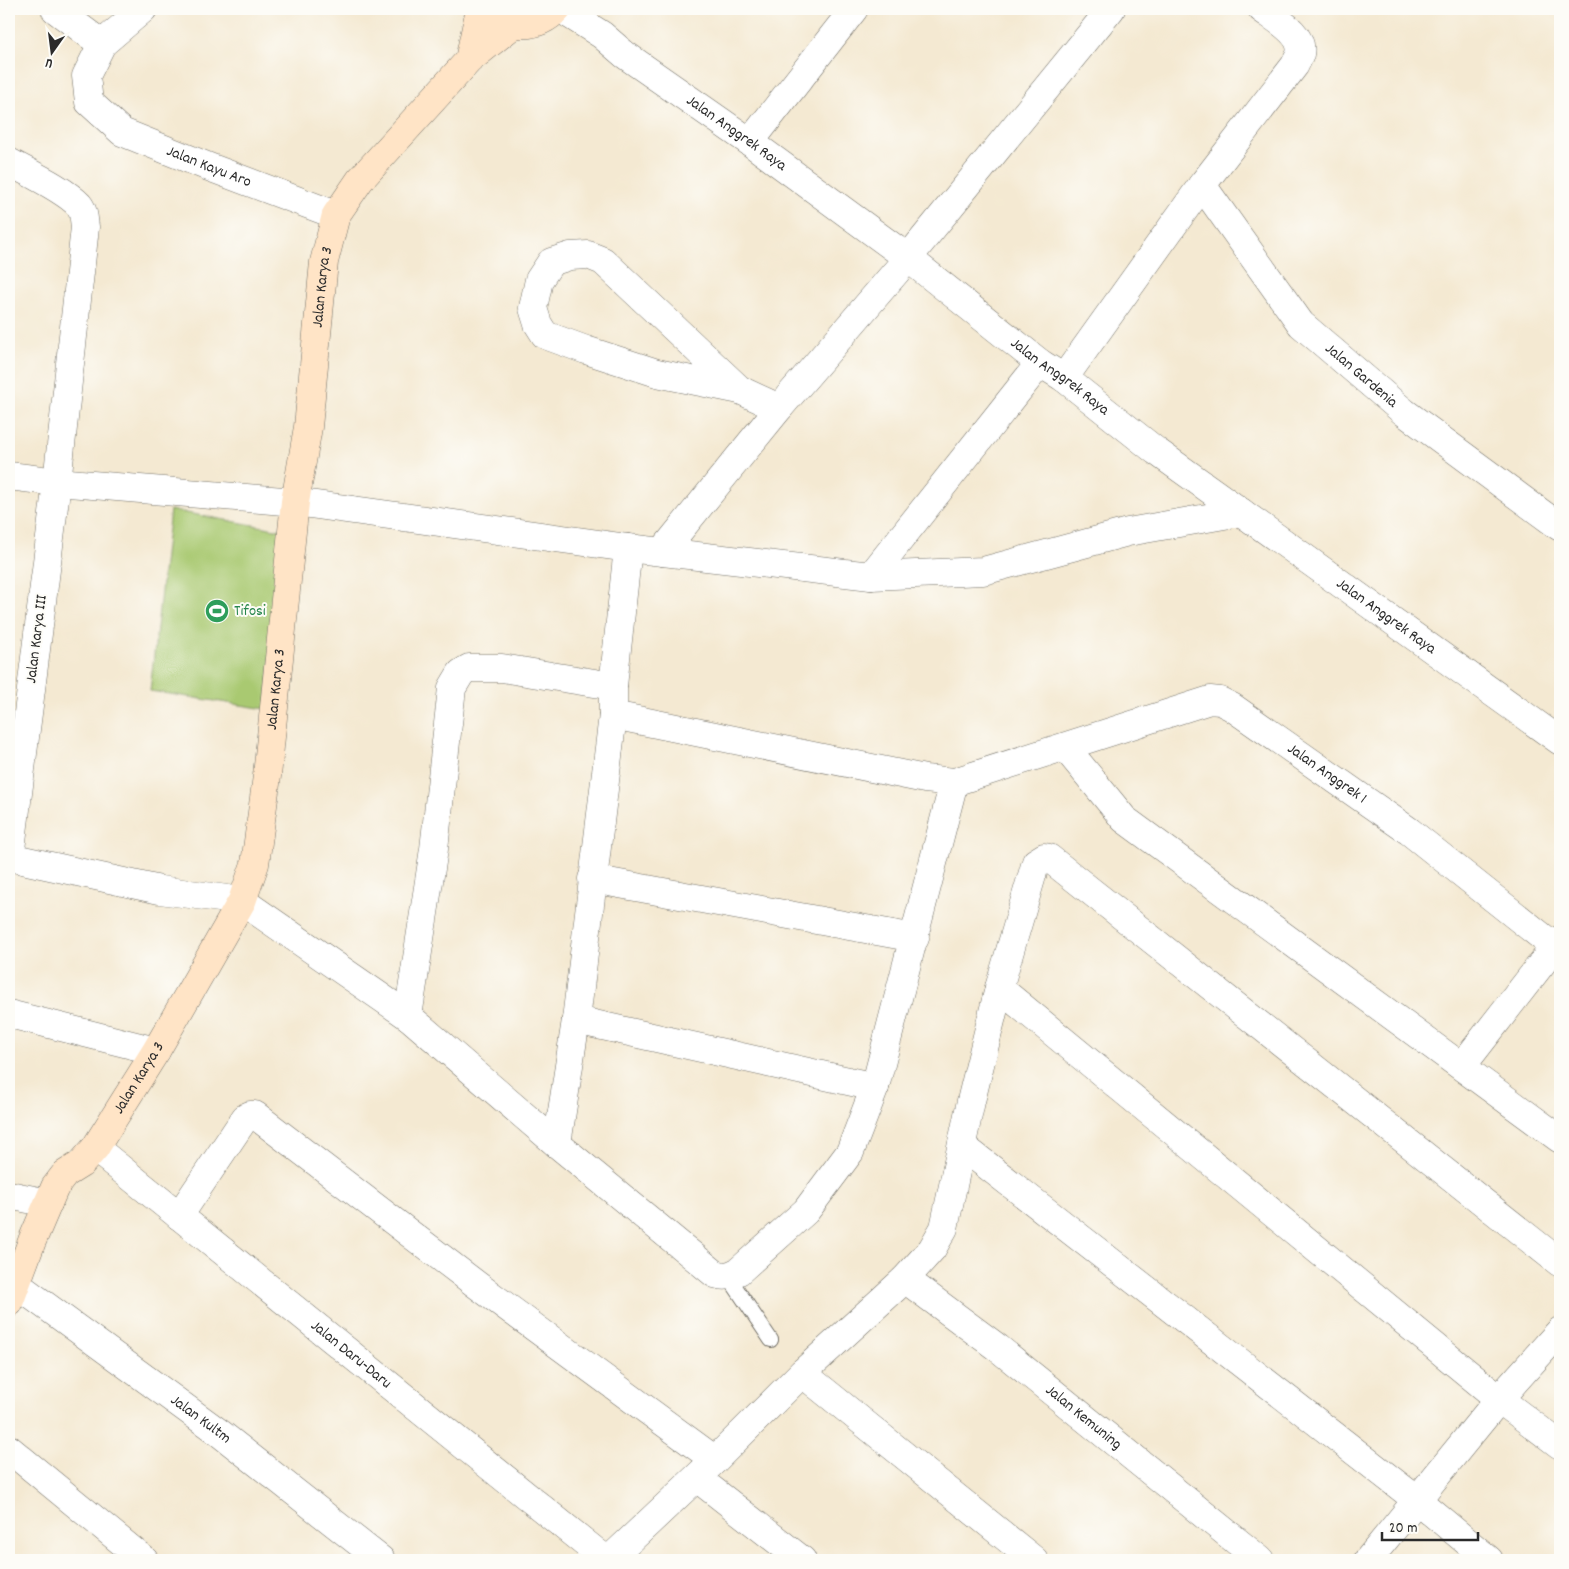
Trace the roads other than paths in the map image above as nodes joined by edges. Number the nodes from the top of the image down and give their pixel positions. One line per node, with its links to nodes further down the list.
1 (55, 9): 10 (street)
2 (142, 9): 10 (street)
3 (480, 9): 11 (street)
4 (491, 9): 9 (street)
5 (559, 9): 9 (street); 12 (street, Jalan Anggrek Raya)
6 (854, 9): 12 (street)
7 (1110, 9): 16 (street)
8 (1262, 9): 14 (street)
9 (514, 24): 11 (street, Jalan Karya 3)
10 (102, 44): 15 (street, Jalan Kayu Aro)
11 (469, 60): 15 (street, Jalan Karya 3)
12 (750, 142): 16 (street, Jalan Anggrek Raya)
13 (9, 162): 22 (street, Jalan Karya III)
14 (1202, 186): 18 (street); 25 (street, Jalan Gardenia)
15 (336, 215): 23 (street, Jalan Karya 3)
16 (908, 258): 17 (street, Jalan Anggrek Raya); 20 (street)
17 (1040, 363): 18 (street, Jalan Anggrek Raya); 28 (street)
18 (1064, 378): 24 (street, Jalan Anggrek Raya)
19 (740, 390): 19 (street); 20 (street)
20 (779, 408): 27 (street)
21 (9, 476): 22 (street)
22 (57, 482): 23 (street); 34 (street, Jalan Karya III)
23 (295, 502): 26 (street); 36 (street, Jalan Karya 3)
24 (1242, 512): 28 (street); 31 (street, Jalan Anggrek Raya)
25 (1560, 527)
26 (628, 548): 27 (street); 29 (street)
27 (662, 552): 28 (street)
28 (871, 576)
29 (613, 686): 30 (street); 41 (street)
30 (613, 715): 33 (street); 35 (street)
31 (1560, 741)
32 (1065, 747): 33 (street, Jalan Anggrek 1); 38 (street, Jalan Anggrek 1); 44 (street)
33 (954, 782): 37 (street)
34 (9, 857): 36 (street)
35 (592, 878): 37 (street); 42 (street)
36 (242, 902): 41 (street); 43 (street, Jalan Karya 3)
37 (915, 938): 45 (street)
38 (1558, 946): 44 (street)
39 (999, 988): 48 (street); 53 (street); 60 (street)
40 (9, 1014): 43 (street)
41 (408, 1016): 47 (street)
42 (576, 1020): 45 (street); 47 (street)
43 (156, 1051): 49 (street, Jalan Karya 3)
44 (1462, 1066): 46 (street)
45 (875, 1087): 54 (street)
46 (1560, 1139)
47 (557, 1144): 54 (street)
48 (962, 1146): 55 (street); 64 (street)
49 (95, 1148): 51 (street, Jalan Karya 3); 52 (street, Jalan Daru-Daru)
50 (9, 1195): 51 (street)
51 (48, 1203): 56 (street, Jalan Karya 3)
52 (179, 1216): 63 (street); 67 (street, Jalan Daru-Daru)
53 (1560, 1263)
54 (728, 1276): 58 (lane)
55 (905, 1279): 59 (street); 70 (street, Jalan Kemuning)
56 (12, 1293): 66 (street, Jalan Kultm)
57 (1560, 1331): 60 (street)
58 (771, 1340)
59 (802, 1373): 63 (street); 69 (street)
60 (1499, 1399): 61 (street); 64 (street)
61 (1560, 1445)
62 (9, 1449): 65 (street)
63 (706, 1469): 67 (street); 68 (street)
64 (1417, 1500): 71 (street); 72 (street)
65 (144, 1560)
66 (381, 1560)
67 (607, 1560)
68 (802, 1560)
69 (1034, 1560)
70 (1260, 1560)
71 (1368, 1560)
72 (1489, 1560)

